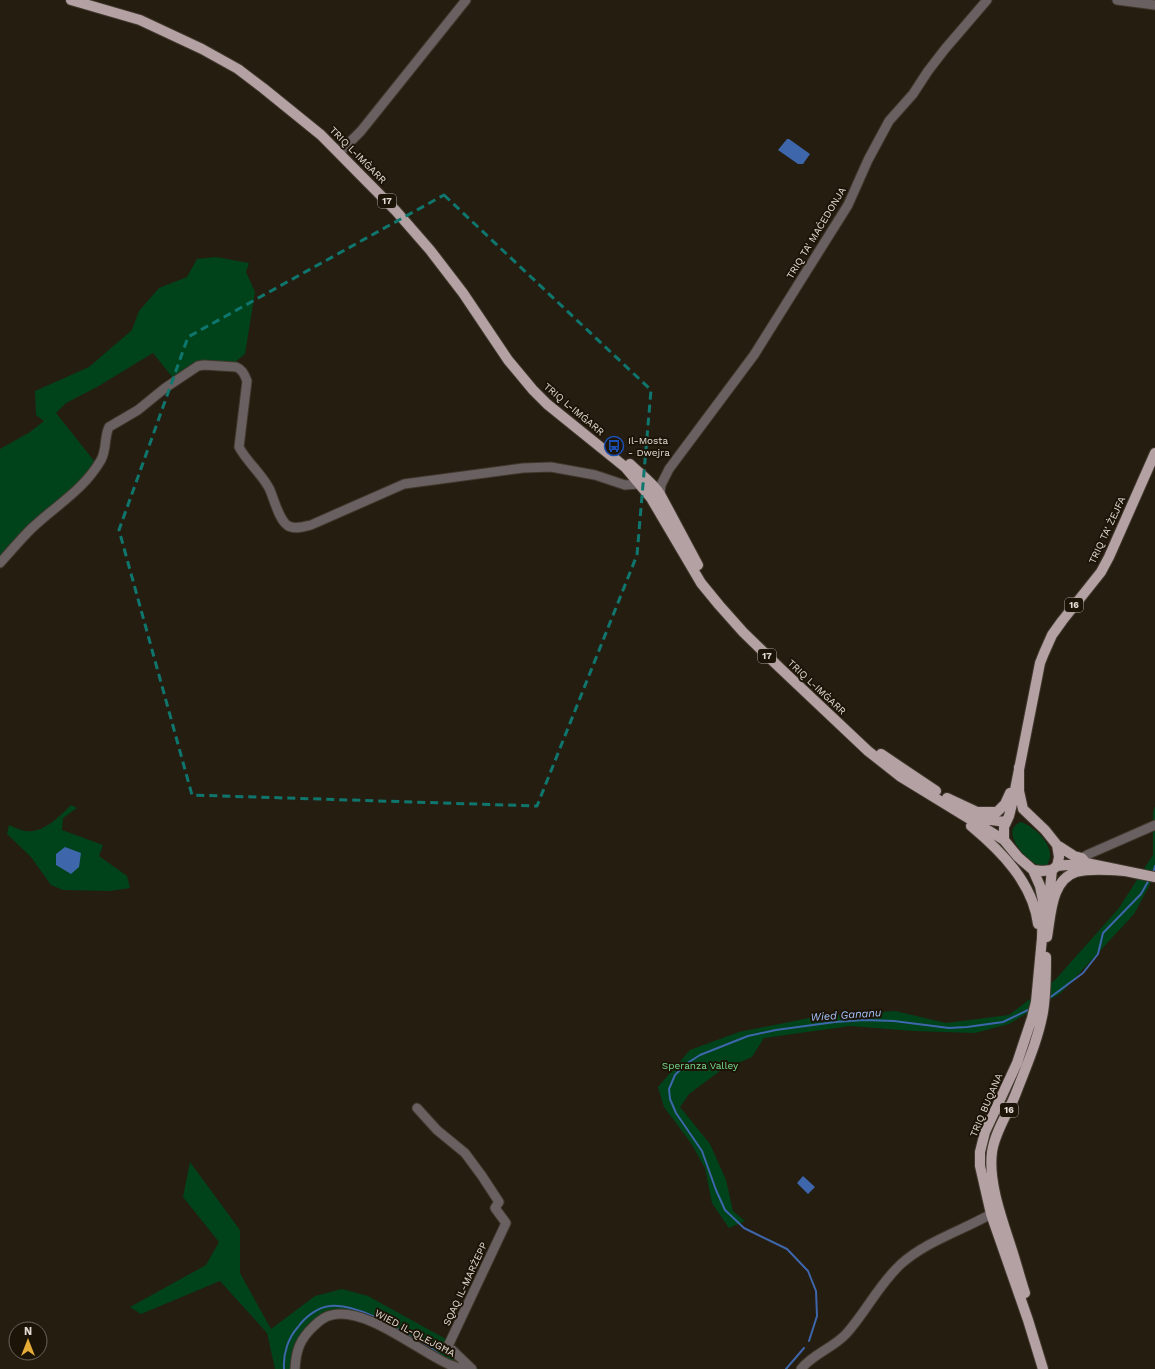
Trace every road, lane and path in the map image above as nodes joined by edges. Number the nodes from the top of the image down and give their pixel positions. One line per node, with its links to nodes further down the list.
1 (71, 0): 10 (main road, TRIQ L-IMĠARR / 17)
2 (94, 0): 7 (main road, TRIQ L-IMĠARR / 17)
3 (466, 0): 7 (street)
4 (987, 0): 9 (street, TRIQ TA' MAĊEDONJA)
5 (1117, 0): 6 (street)
6 (1155, 5)
7 (343, 149): 10 (main road, TRIQ L-IMĠARR / 17)
8 (1155, 453): 13 (main road, TRIQ TA' ŻEJFA / 16)
9 (664, 479): 10 (street); 11 (street, TRIQ TA' MAĊEDONJA)
10 (644, 483): 11 (main road, TRIQ L-IMĠARR / 17); 12 (street); 14 (main road, TRIQ L-IMĠARR / 17)
11 (660, 494): 15 (main road, TRIQ L-IMĠARR / 17)
12 (0, 563)
13 (1020, 767): 15 (main road); 16 (main road, TRIQ TA' ŻEJFA / 16); 17 (main road, TRIQ TA' ŻEJFA / 16)
14 (901, 777): 19 (main road, TRIQ L-IMĠARR / 17); 27 (main road)
15 (947, 798): 17 (main road, TRIQ L-IMĠARR / 17)
16 (1027, 812): 17 (main road); 20 (main road, 16)
17 (1008, 819): 19 (main road, 16)
18 (1155, 825): 21 (street)
19 (1004, 840): 23 (main road, 16)
20 (1057, 845): 21 (main road); 22 (main road, 16)
21 (1084, 860): 22 (main road); 24 (main road)
22 (1055, 868): 23 (main road); 26 (main road, 16)
23 (1033, 870): 27 (main road, TRIQ BUQANA / 16)
24 (1125, 871): 25 (main road); 26 (main road)
25 (1155, 877)
26 (1047, 936): 35 (main road, 16)
27 (1040, 953): 29 (main road, TRIQ BUQANA / 16)
28 (417, 1108): 32 (street, SQAQ IL-MARŻEPP)
29 (990, 1214): 33 (street); 34 (main road, TRIQ BUQANA / 16)
30 (295, 1369): 31 (street, WIED IL-QLEJGĦA)
31 (462, 1369)
32 (472, 1369)
33 (801, 1369)
34 (1043, 1369)
35 (1049, 1369)

